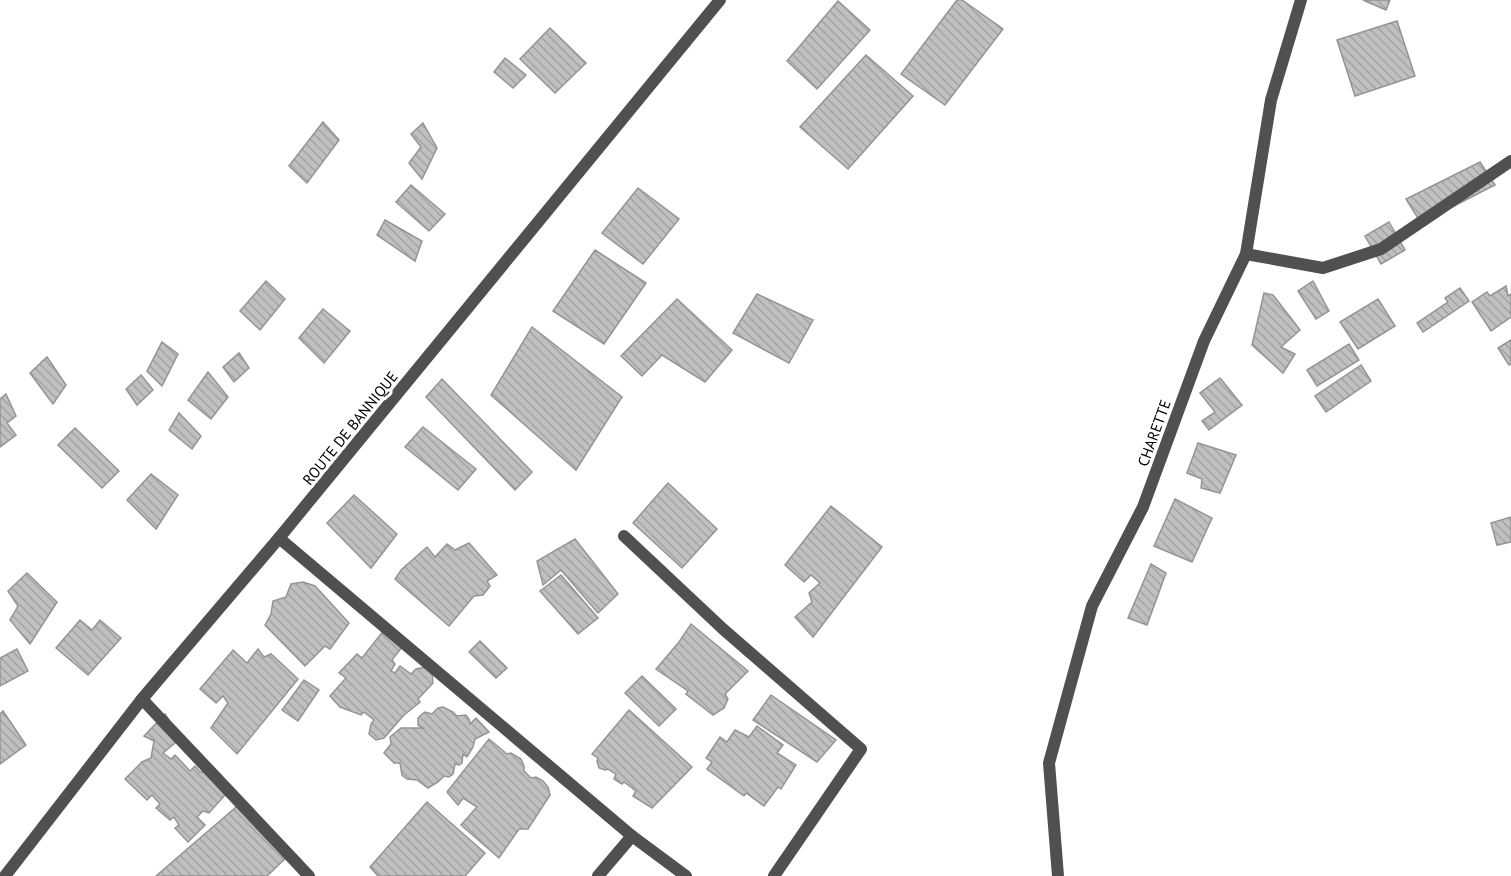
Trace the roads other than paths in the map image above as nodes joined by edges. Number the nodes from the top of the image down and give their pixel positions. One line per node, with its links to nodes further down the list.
1 (720, 0): 6 (street, ROUTE DE BANNIQUE)
2 (1301, 0): 4 (street, CHARETTE)
3 (1511, 161): 4 (street)
4 (1246, 254): 14 (street, CHARETTE)
5 (624, 536): 13 (street)
6 (279, 538): 7 (street, ROUTE DE BANNIQUE); 8 (street)
7 (142, 699): 9 (street, ROUTE DE BANNIQUE); 10 (street)
8 (632, 836): 11 (street); 12 (street)
9 (5, 876)
10 (309, 876)
11 (598, 876)
12 (686, 876)
13 (774, 876)
14 (1058, 876)

